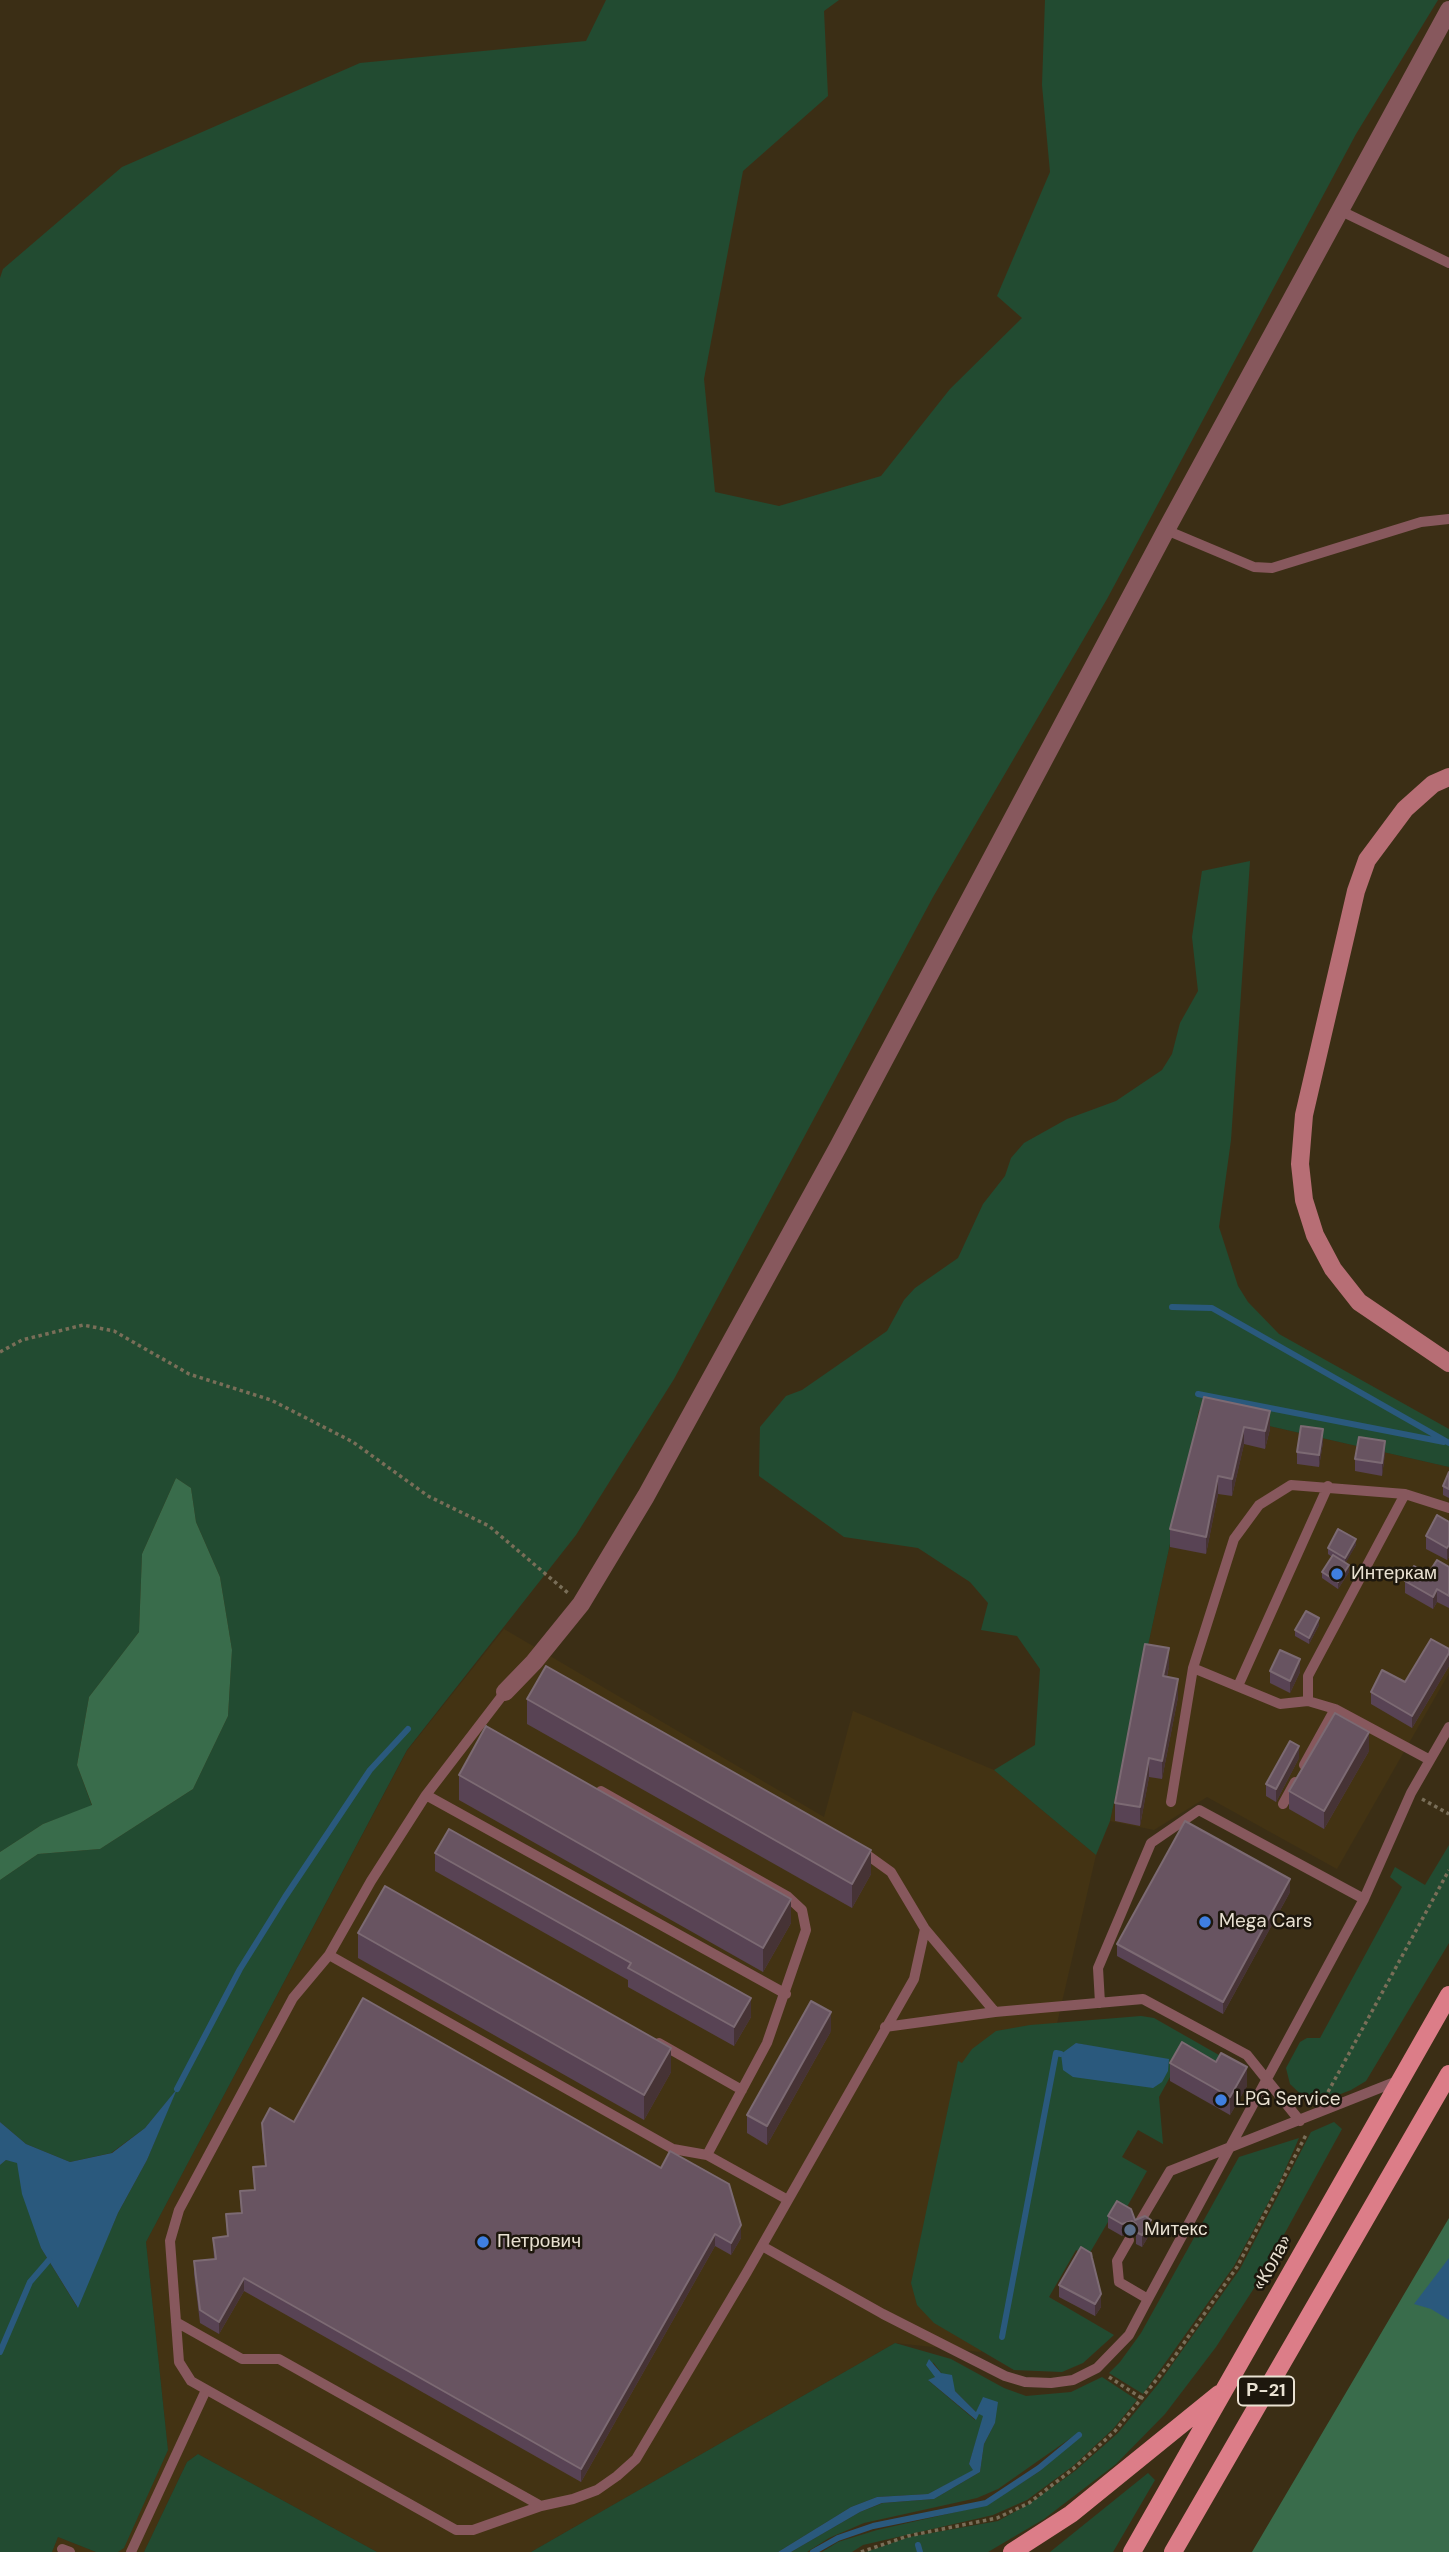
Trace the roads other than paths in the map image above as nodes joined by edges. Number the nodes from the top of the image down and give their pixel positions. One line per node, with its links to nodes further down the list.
1 (1449, 10): 2 (street)
2 (1339, 210): 3 (lane); 5 (street)
3 (1449, 262)
4 (1449, 519): 5 (lane)
5 (1166, 530): 13 (street)
6 (1449, 777): 7 (street)
7 (1449, 1363)
8 (1328, 1486): 9 (lane); 11 (lane); 12 (lane)
9 (1405, 1494): 10 (lane); 14 (lane)
10 (1449, 1508)
11 (1193, 1668): 12 (lane); 22 (lane)
12 (1238, 1686): 14 (lane)
13 (505, 1692): 16 (lane)
14 (1308, 1701): 15 (lane)
15 (1335, 1709): 19 (lane); 23 (lane)
16 (480, 1724): 18 (lane); 21 (lane)
17 (1449, 1727): 19 (lane)
18 (491, 1730)
19 (1430, 1760): 25 (lane)
20 (584, 1782): 28 (lane)
21 (426, 1795): 27 (lane); 28 (lane)
22 (1171, 1802)
23 (1283, 1804)
24 (849, 1843): 26 (lane)
25 (1364, 1899): 30 (lane); 35 (lane)
26 (925, 1929): 31 (lane); 32 (lane)
27 (329, 1955): 40 (lane); 46 (lane)
28 (786, 1994): 37 (lane)
29 (1449, 1995): 36 (main road, «Кола» / Р-21)
30 (1100, 2003): 31 (lane); 35 (lane)
31 (995, 2012): 32 (lane)
32 (885, 2027): 41 (lane)
33 (648, 2037): 37 (lane)
34 (1449, 2074): 53 (main road, Р-21)
35 (1266, 2077): 38 (lane); 39 (lane)
36 (1399, 2080): 38 (lane); 47 (main road, «Кола» / Р-21)
37 (743, 2090): 40 (lane)
38 (1300, 2121): 39 (lane)
39 (1227, 2150): 42 (lane); 45 (lane)
40 (707, 2155): 41 (lane)
41 (788, 2200): 44 (lane)
42 (1138, 2225)
43 (1129, 2240): 45 (lane)
44 (762, 2246): 45 (lane); 49 (lane)
45 (1149, 2299)
46 (176, 2322): 48 (lane); 49 (lane)
47 (1227, 2387): 51 (main road); 52 (main road, «Кола» / Р-21)
48 (206, 2389): 49 (lane); 50 (lane)
49 (541, 2505)
50 (131, 2552)
51 (1012, 2552)
52 (1132, 2552)
53 (1173, 2552)

